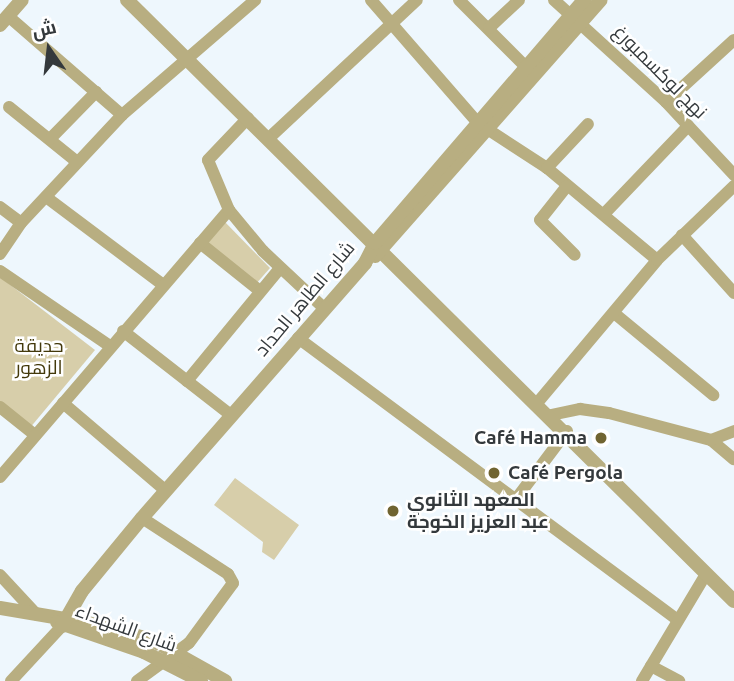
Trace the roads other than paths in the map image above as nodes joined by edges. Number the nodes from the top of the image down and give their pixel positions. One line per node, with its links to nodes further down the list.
1 (22, 0): 12 (street)
2 (127, 0): 16 (street)
3 (255, 0): 16 (street)
4 (371, 0): 13 (street)
5 (418, 0): 13 (street)
6 (459, 0): 14 (street)
7 (519, 0): 14 (street)
8 (554, 0): 11 (street, نهج لوكسمبورغ)
9 (584, 0): 11 (street, شارع الطاهر الحداد)
10 (601, 0): 11 (street)
11 (577, 18): 17 (street, شارع الطاهر الحداد); 19 (street, نهج لوكسمبورغ); 25 (street)
12 (4, 20): 18 (street)
13 (392, 22): 25 (street); 26 (street)
14 (489, 28): 17 (street)
15 (734, 40): 19 (street)
16 (186, 57): 21 (street); 22 (street)
17 (526, 67): 25 (street, شارع الطاهر الحداد)
18 (96, 92): 21 (street); 27 (street)
19 (666, 102): 24 (street, نهج لوكسمبورغ)
20 (9, 107): 27 (street)
21 (122, 115): 28 (street)
22 (248, 118): 26 (street); 35 (street)
23 (588, 124): 29 (street)
24 (688, 126): 30 (street, نهج لوكسمبورغ); 36 (street)
25 (483, 127): 29 (street); 40 (street, شارع الطاهر الحداد)
26 (269, 138): 40 (street)
27 (50, 139): 28 (street)
28 (76, 161): 33 (street)
29 (547, 168): 31 (street)
30 (734, 175)
31 (567, 186): 36 (street); 42 (street)
32 (734, 186): 38 (street)
33 (46, 197): 37 (street); 46 (street)
34 (0, 207): 37 (street)
35 (229, 210): 39 (street); 44 (street)
36 (604, 215): 43 (street)
37 (21, 223): 41 (street)
38 (682, 235): 43 (street); 48 (street)
39 (200, 243): 46 (street); 47 (street)
40 (378, 247): 49 (street, شارع الطاهر الحداد); 56 (street)
41 (0, 254)
42 (575, 255)
43 (657, 260): 50 (street)
44 (280, 268): 47 (street); 49 (street)
45 (0, 271): 53 (street)
46 (163, 285): 51 (street)
47 (260, 291): 54 (street)
48 (734, 293)
49 (325, 309): 52 (street, شارع الطاهر الحداد)
50 (614, 313): 55 (street); 56 (street)
51 (123, 331): 53 (street); 54 (street)
52 (298, 338): 59 (street, شارع الطاهر الحداد); 68 (street)
53 (110, 346): 57 (street)
54 (187, 381): 59 (street)
55 (713, 395)
56 (538, 402): 60 (street)
57 (62, 403): 63 (street); 67 (street)
58 (0, 407): 63 (street)
59 (231, 415): 67 (street, شارع الطاهر الحداد)
60 (551, 415): 61 (street); 64 (street)
61 (567, 431): 68 (street); 70 (street)
62 (734, 431): 64 (street)
63 (34, 435): 66 (street)
64 (711, 440): 65 (street)
65 (734, 460)
66 (0, 477)
67 (166, 491): 69 (street, شارع الطاهر الحداد)
68 (516, 499): 75 (street)
69 (142, 518): 76 (street, شارع الطاهر الحداد); 77 (street)
70 (706, 574): 72 (street); 75 (street)
71 (0, 575): 74 (street)
72 (734, 601)
73 (0, 608): 74 (street)
74 (37, 615): 76 (street)
75 (678, 620): 79 (street)
76 (60, 621): 77 (street, شارع الشهداء); 78 (street, شارع الشهداء); 80 (street)
77 (175, 651): 78 (street); 83 (street, شارع الشهداء)
78 (162, 659): 81 (street); 82 (street, شارع الشهداء)
79 (651, 666): 84 (street); 85 (street)
80 (11, 681)
81 (137, 681)
82 (201, 681)
83 (225, 681)
84 (642, 681)
85 (679, 681)

